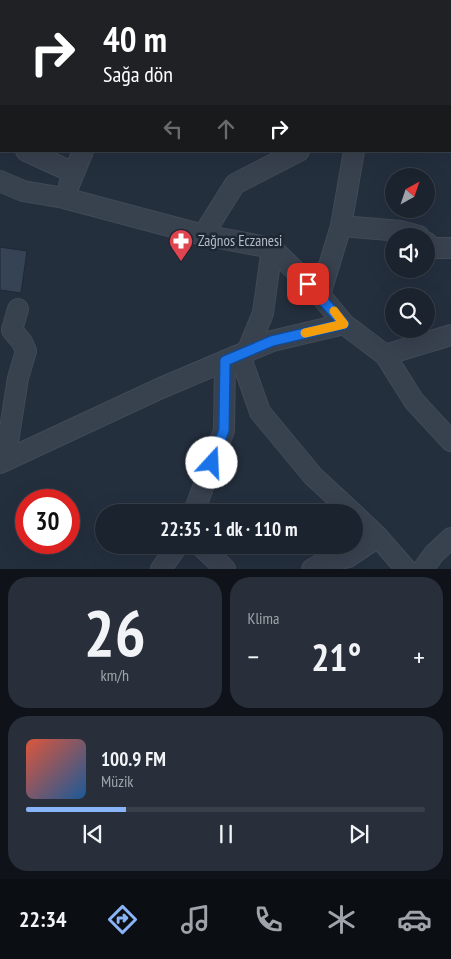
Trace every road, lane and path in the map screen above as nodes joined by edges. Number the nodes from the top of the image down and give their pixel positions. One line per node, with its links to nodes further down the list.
1 (28, 152): 5 (street)
2 (83, 152): 5 (street)
3 (297, 152): 10 (street)
4 (354, 152): 8 (street)
5 (74, 173): 7 (street)
6 (0, 180): 7 (street)
7 (64, 198): 10 (street)
8 (341, 226): 9 (street); 14 (street)
9 (385, 230)
10 (203, 235): 11 (street)
11 (272, 248): 14 (street); 19 (street)
12 (435, 248): 13 (street)
13 (451, 248)
14 (320, 295): 16 (street)
15 (18, 309): 21 (street)
16 (344, 324): 18 (street); 19 (street)
17 (451, 336): 18 (street)
18 (385, 355): 20 (street)
19 (237, 356): 22 (street); 23 (street); 24 (street)
20 (451, 441)
21 (0, 451)
22 (0, 463)
23 (197, 504)
24 (344, 504)
25 (363, 523): 26 (street)
26 (378, 537): 32 (street); 33 (street)
27 (451, 538): 34 (street)
28 (172, 554): 30 (street)
29 (209, 554): 31 (street)
30 (161, 569)
31 (225, 569)
32 (312, 569)
33 (406, 569)
34 (423, 569)

